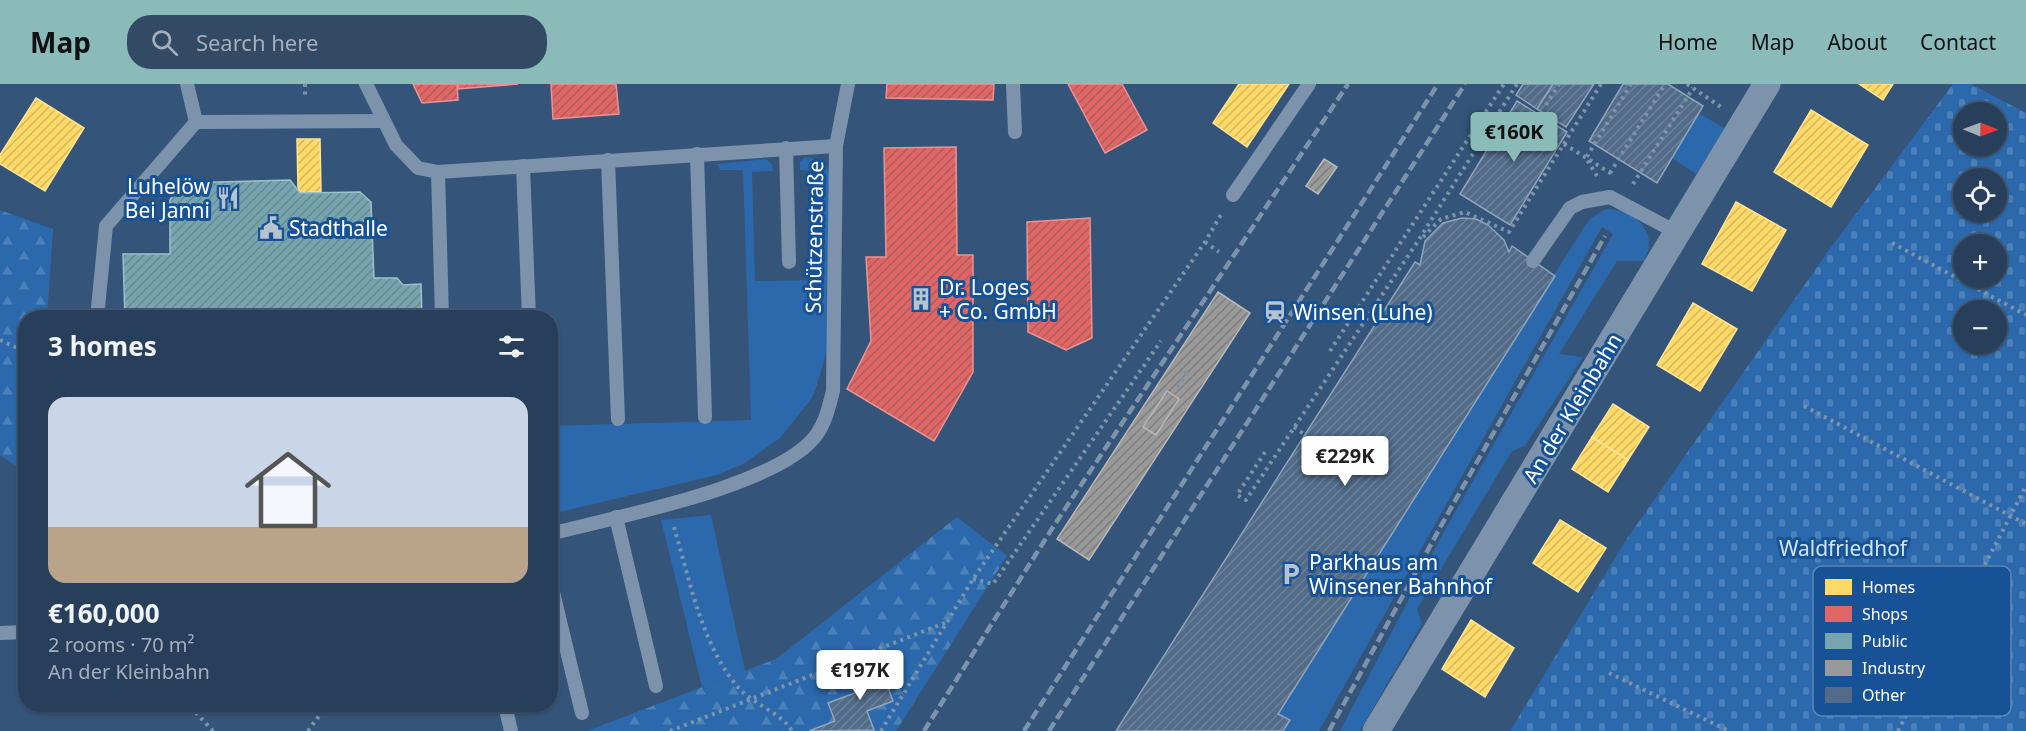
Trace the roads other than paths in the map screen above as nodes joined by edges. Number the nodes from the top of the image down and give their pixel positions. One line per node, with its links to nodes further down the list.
1 (187, 84): 8 (lane)
2 (366, 84): 7 (lane)
3 (848, 84): 10 (lane, Schützenstraße)
4 (1013, 84): 9 (lane)
5 (1309, 84): 16 (lane)
6 (1767, 84): 17 (street, An der Kleinbahn)
7 (382, 121): 8 (lane); 15 (lane)
8 (196, 122): 20 (lane)
9 (1015, 132)
10 (836, 146): 11 (lane); 25 (lane, Schützenstraße)
11 (786, 148): 12 (lane); 19 (lane)
12 (697, 154): 13 (lane); 23 (lane)
13 (608, 160): 14 (lane); 24 (lane)
14 (523, 166): 15 (lane); 22 (lane)
15 (438, 172): 21 (lane)
16 (1233, 195)
17 (1678, 233): 18 (lane); 34 (street, An der Kleinbahn)
18 (1533, 261)
19 (789, 262)
20 (98, 310)
21 (442, 310)
22 (529, 310)
23 (705, 417)
24 (618, 419)
25 (616, 517): 26 (lane, Schützenstraße); 30 (lane)
26 (558, 532)
27 (558, 613): 32 (lane)
28 (18, 632): 29 (lane)
29 (0, 633)
30 (656, 686)
31 (507, 712): 33 (lane)
32 (582, 713)
33 (511, 731)
34 (1376, 731)

